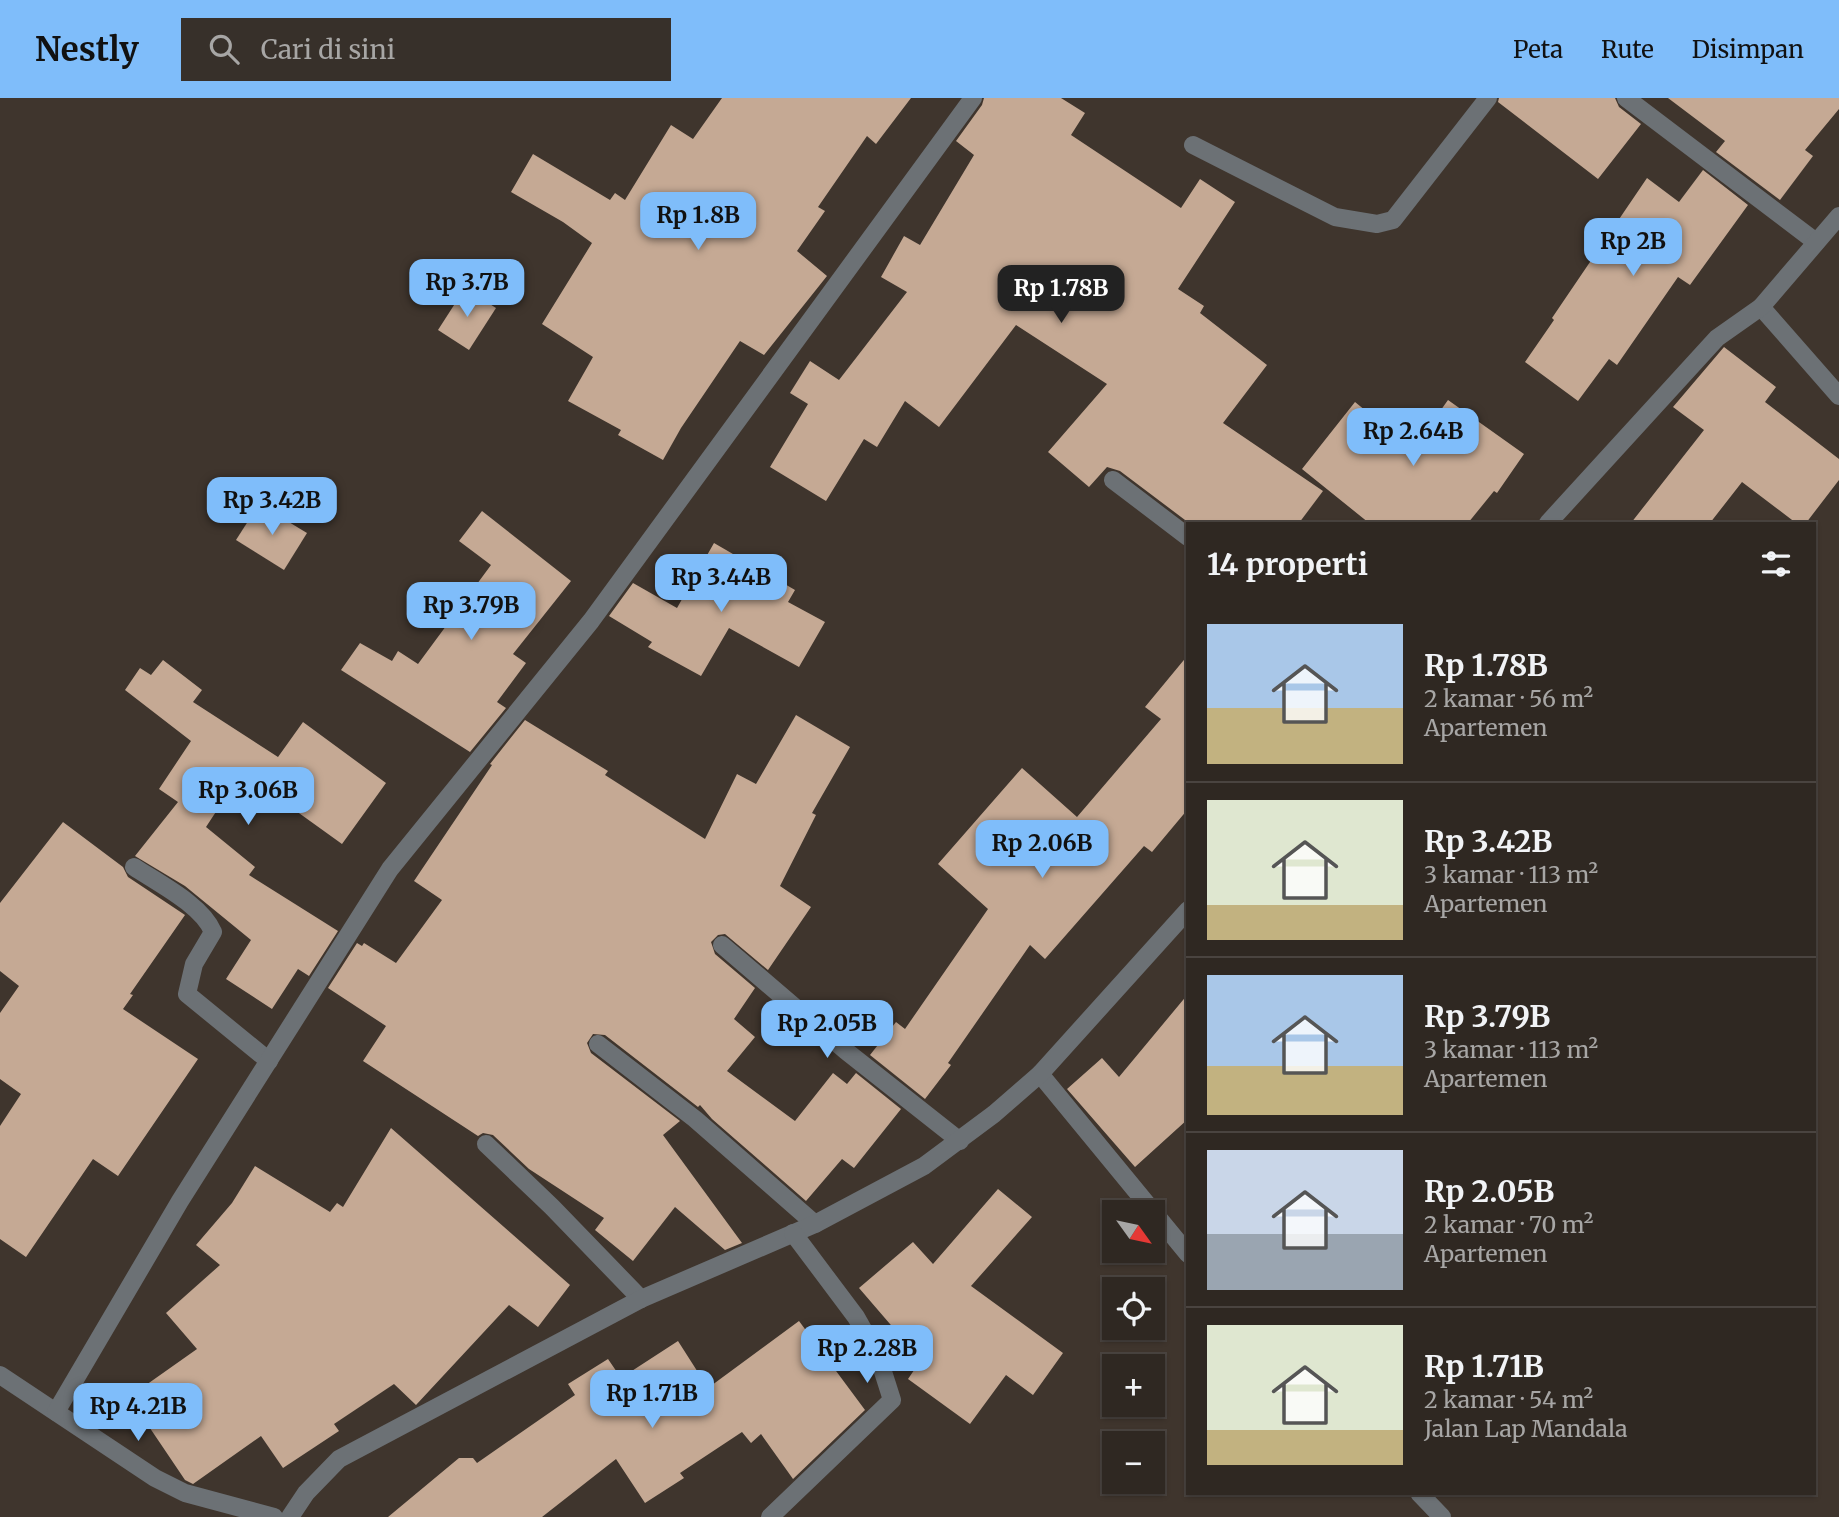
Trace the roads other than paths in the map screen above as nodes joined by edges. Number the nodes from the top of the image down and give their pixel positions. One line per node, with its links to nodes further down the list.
1 (973, 98): 16 (street)
2 (1488, 98): 4 (street)
3 (1626, 98): 6 (street)
4 (1193, 145)
5 (1839, 216): 6 (street)
6 (1816, 242): 7 (street)
7 (1762, 307): 8 (street); 10 (street)
8 (1839, 396)
9 (1113, 480): 11 (street)
10 (1549, 522)
11 (1186, 535)
12 (134, 867): 16 (street)
13 (1186, 912): 17 (street)
14 (722, 945): 18 (street)
15 (598, 1044): 20 (street)
16 (269, 1061): 25 (street)
17 (1040, 1074): 18 (street); 22 (street)
18 (960, 1140): 20 (street)
19 (486, 1144): 23 (street)
20 (815, 1224): 21 (street)
21 (793, 1233): 23 (street); 29 (street)
22 (1186, 1252)
23 (641, 1299): 28 (street)
24 (0, 1375): 25 (street)
25 (56, 1412): 27 (street)
26 (1421, 1495): 30 (street)
27 (274, 1517)
28 (290, 1517)
29 (770, 1517)
30 (1442, 1517)

